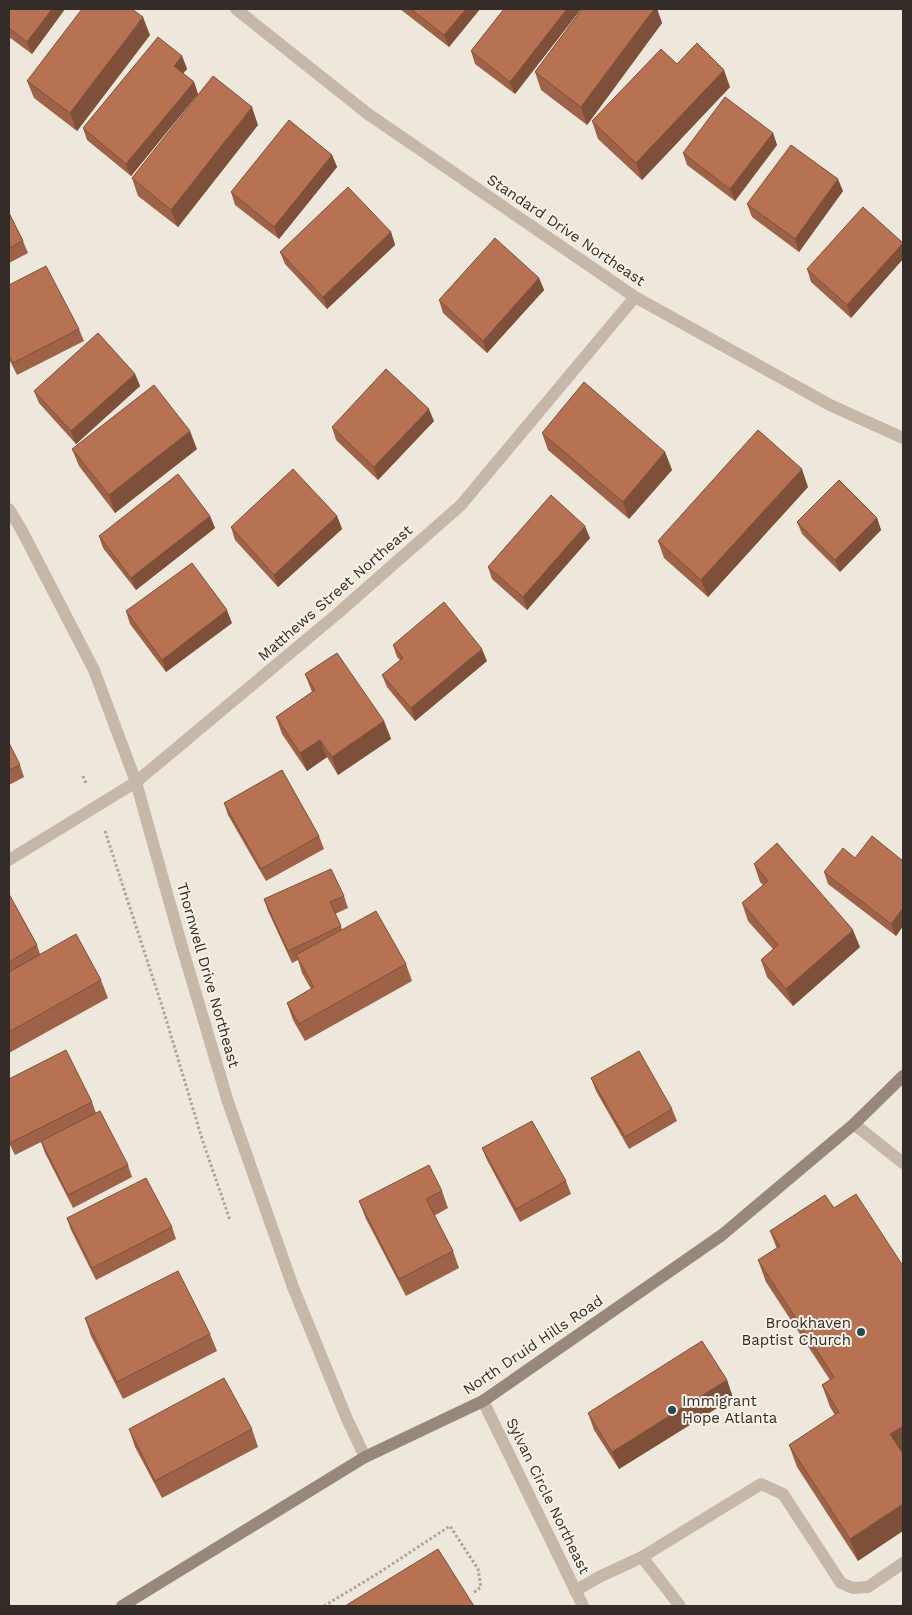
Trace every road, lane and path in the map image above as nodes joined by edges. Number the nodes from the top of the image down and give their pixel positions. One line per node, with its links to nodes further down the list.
1 (236, 9): 2 (street, Standard Drive Northeast)
2 (635, 297): 3 (street, Standard Drive Northeast); 6 (street, Matthews Street Northeast)
3 (903, 438)
4 (9, 509): 6 (street, Thornwell Drive Northeast)
5 (83, 776): 7 (path)
6 (136, 782): 7 (street, Matthews Street Northeast); 14 (street, Thornwell Drive Northeast)
7 (95, 808): 8 (street, Matthews Street Northeast); 12 (path)
8 (9, 860)
9 (903, 1076): 10 (main road, North Druid Hills Road)
10 (854, 1124): 11 (street); 13 (main road, North Druid Hills Road)
11 (903, 1163)
12 (230, 1220)
13 (484, 1401): 14 (main road, North Druid Hills Road); 17 (street, Sylvan Circle Northeast)
14 (365, 1456): 19 (main road, North Druid Hills Road)
15 (642, 1557): 16 (street); 17 (street); 22 (street)
16 (903, 1563)
17 (575, 1591): 21 (street, Sylvan Circle Northeast)
18 (472, 1594): 20 (path)
19 (122, 1606)
20 (324, 1606)
21 (583, 1606)
22 (680, 1606)

